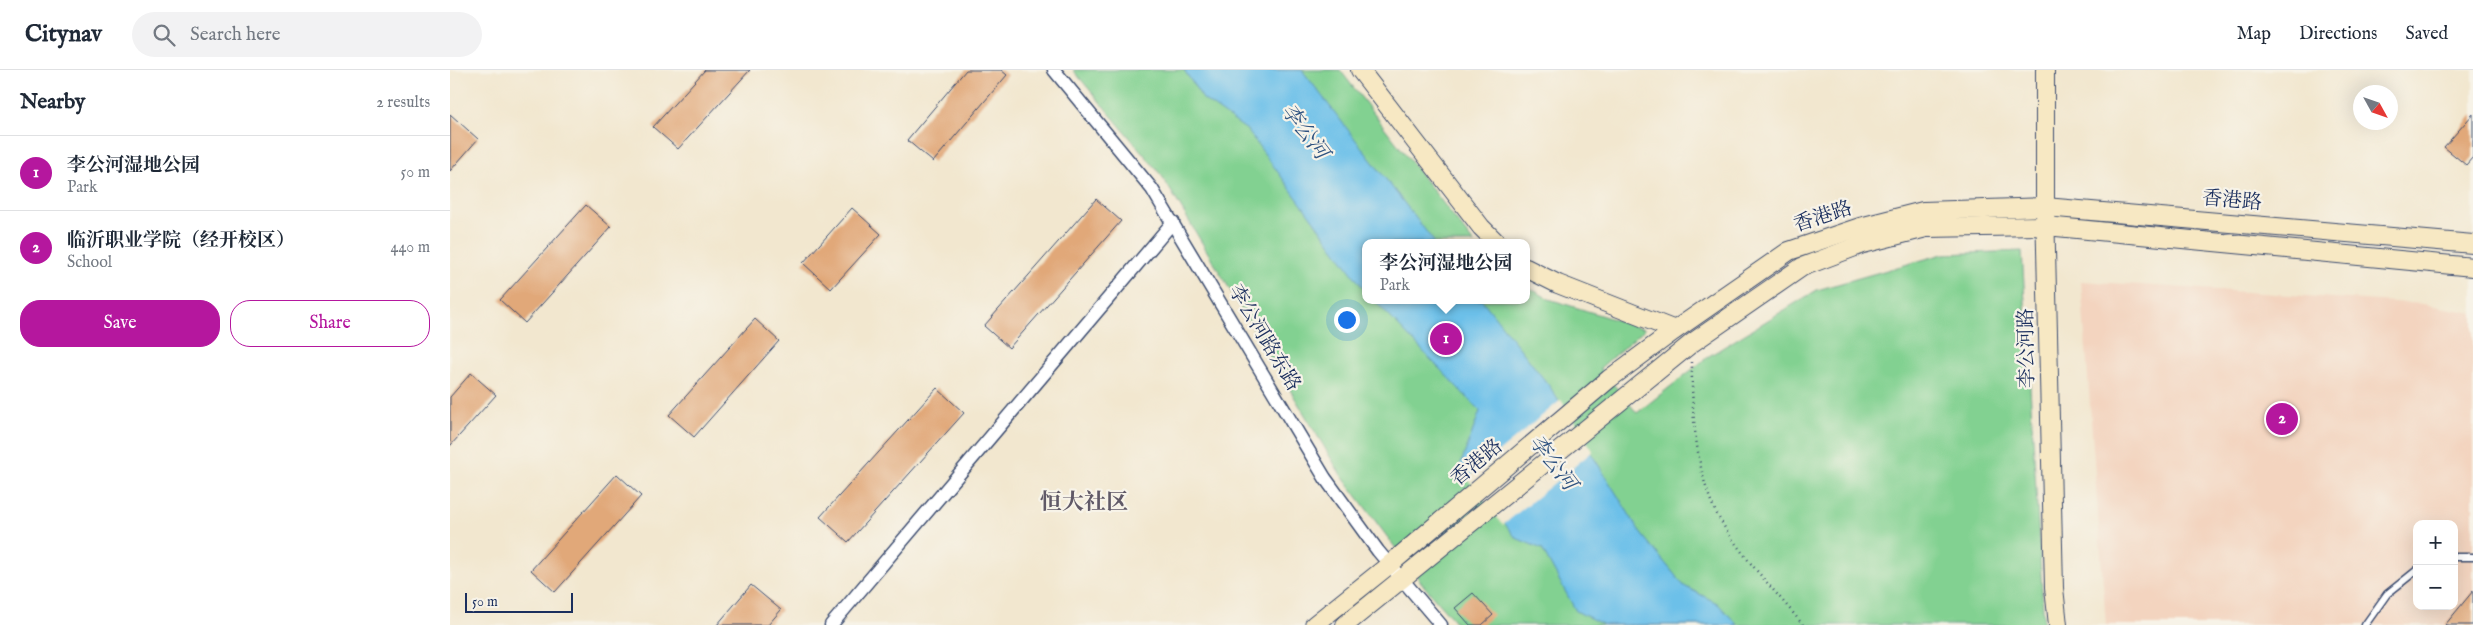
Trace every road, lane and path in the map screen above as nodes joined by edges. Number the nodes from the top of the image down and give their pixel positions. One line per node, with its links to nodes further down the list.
1 (1054, 70): 5 (street, 李公河路东路)
2 (1360, 70): 7 (main road)
3 (2045, 70): 4 (main road, 李公河路)
4 (2044, 207): 6 (main road, 李公河路); 8 (main road, 香港路); 11 (main road, 香港路)
5 (1172, 222): 15 (street, 李公河路东路); 18 (street)
6 (2046, 226): 9 (main road, 香港路); 12 (main road, 香港路); 23 (main road, 李公河路)
7 (1494, 239)
8 (2473, 244)
9 (2473, 267)
10 (1530, 270): 11 (main road)
11 (1675, 330): 15 (main road, 香港路)
12 (1692, 343): 17 (main road, 香港路); 22 (path)
13 (2458, 557): 14 (lane)
14 (2473, 557)
15 (1390, 565): 17 (street, 李公河路东路); 19 (main road, 香港路)
16 (2413, 573): 24 (lane)
17 (1402, 580): 20 (main road, 香港路); 21 (street, 李公河路东路)
18 (831, 625)
19 (1314, 625)
20 (1345, 625)
21 (1441, 625)
22 (1803, 625)
23 (2058, 625)
24 (2365, 625)

